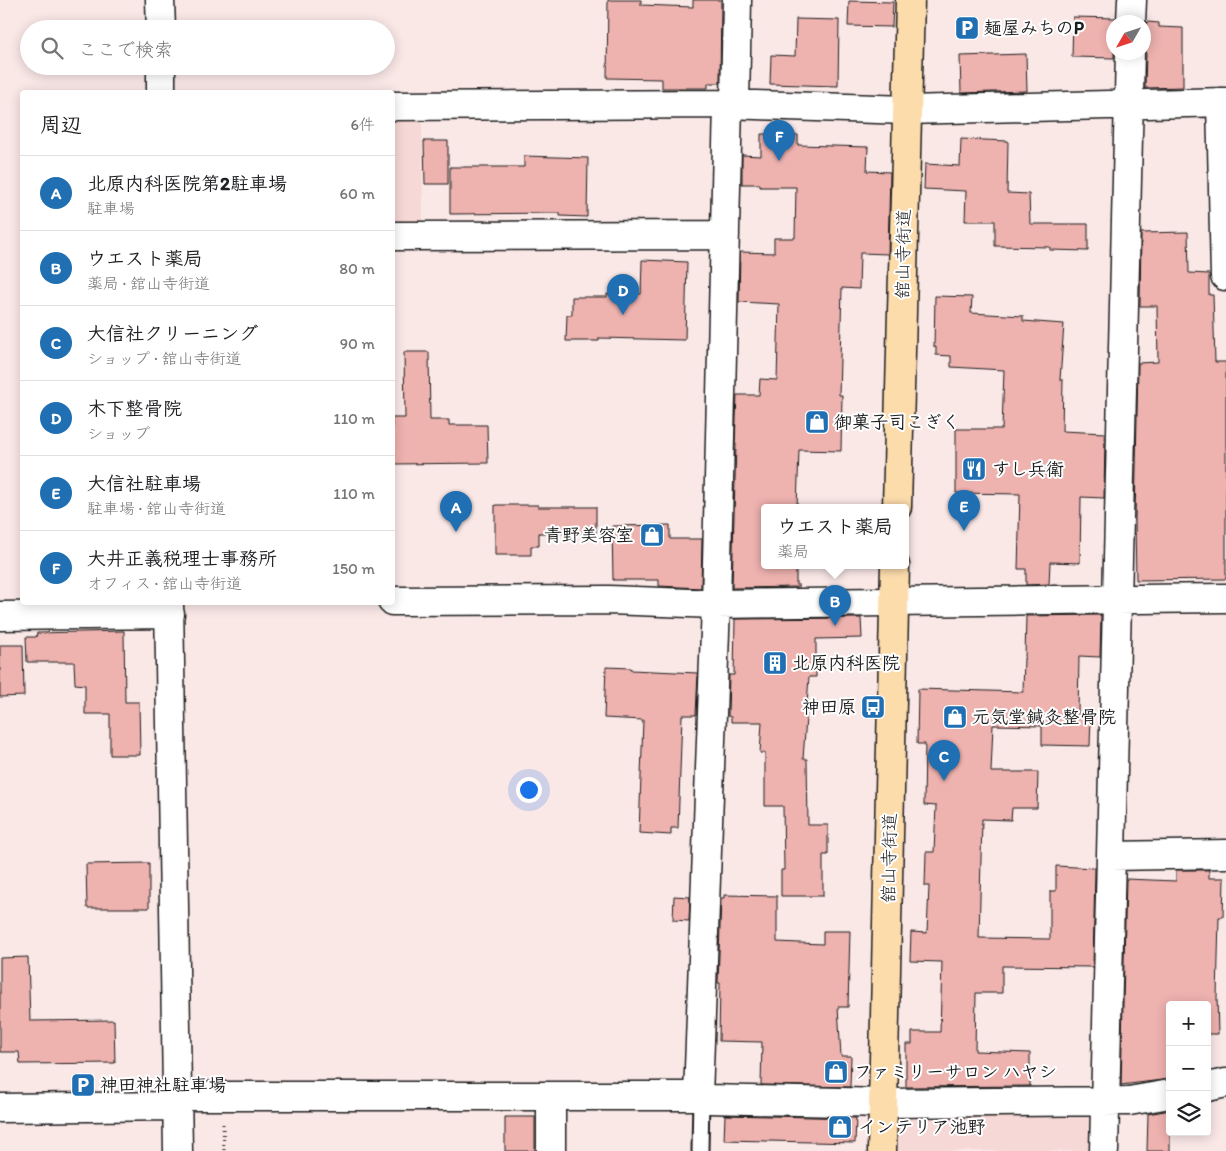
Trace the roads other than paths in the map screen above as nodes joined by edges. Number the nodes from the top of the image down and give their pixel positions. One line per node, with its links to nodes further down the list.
1 (160, 0): 6 (street)
2 (737, 0): 11 (street)
3 (910, 0): 14 (main road, 舘山寺街道)
4 (1132, 0): 5 (street)
5 (1131, 15)
6 (161, 20)
7 (1130, 60): 12 (street)
8 (161, 75): 9 (street)
9 (162, 90)
10 (1223, 102): 12 (street); 17 (street)
11 (732, 104): 13 (street); 14 (street); 15 (street)
12 (1129, 104): 14 (street); 21 (street)
13 (395, 106)
14 (907, 110): 18 (main road, 舘山寺街道)
15 (725, 235): 16 (street); 24 (street)
16 (395, 236)
17 (1224, 276)
18 (897, 504)
19 (895, 569): 23 (main road, 舘山寺街道)
20 (1226, 598): 21 (street)
21 (1118, 600): 23 (street); 28 (street)
22 (395, 601): 24 (street)
23 (894, 602): 24 (street); 36 (main road, 舘山寺街道)
24 (716, 604): 33 (street)
25 (169, 608): 26 (street); 34 (street)
26 (0, 616)
27 (1226, 854): 28 (street)
28 (1111, 856): 35 (street)
29 (1226, 1083): 30 (street)
30 (1211, 1086)
31 (1166, 1095): 35 (street)
32 (551, 1096): 33 (street); 34 (street); 39 (street)
33 (700, 1096): 36 (street); 40 (lane)
34 (177, 1101): 37 (street); 38 (street)
35 (1106, 1101): 36 (street); 42 (street)
36 (884, 1103): 41 (main road, 舘山寺街道)
37 (0, 1108)
38 (178, 1151)
39 (551, 1151)
40 (700, 1151)
41 (882, 1151)
42 (1104, 1151)

